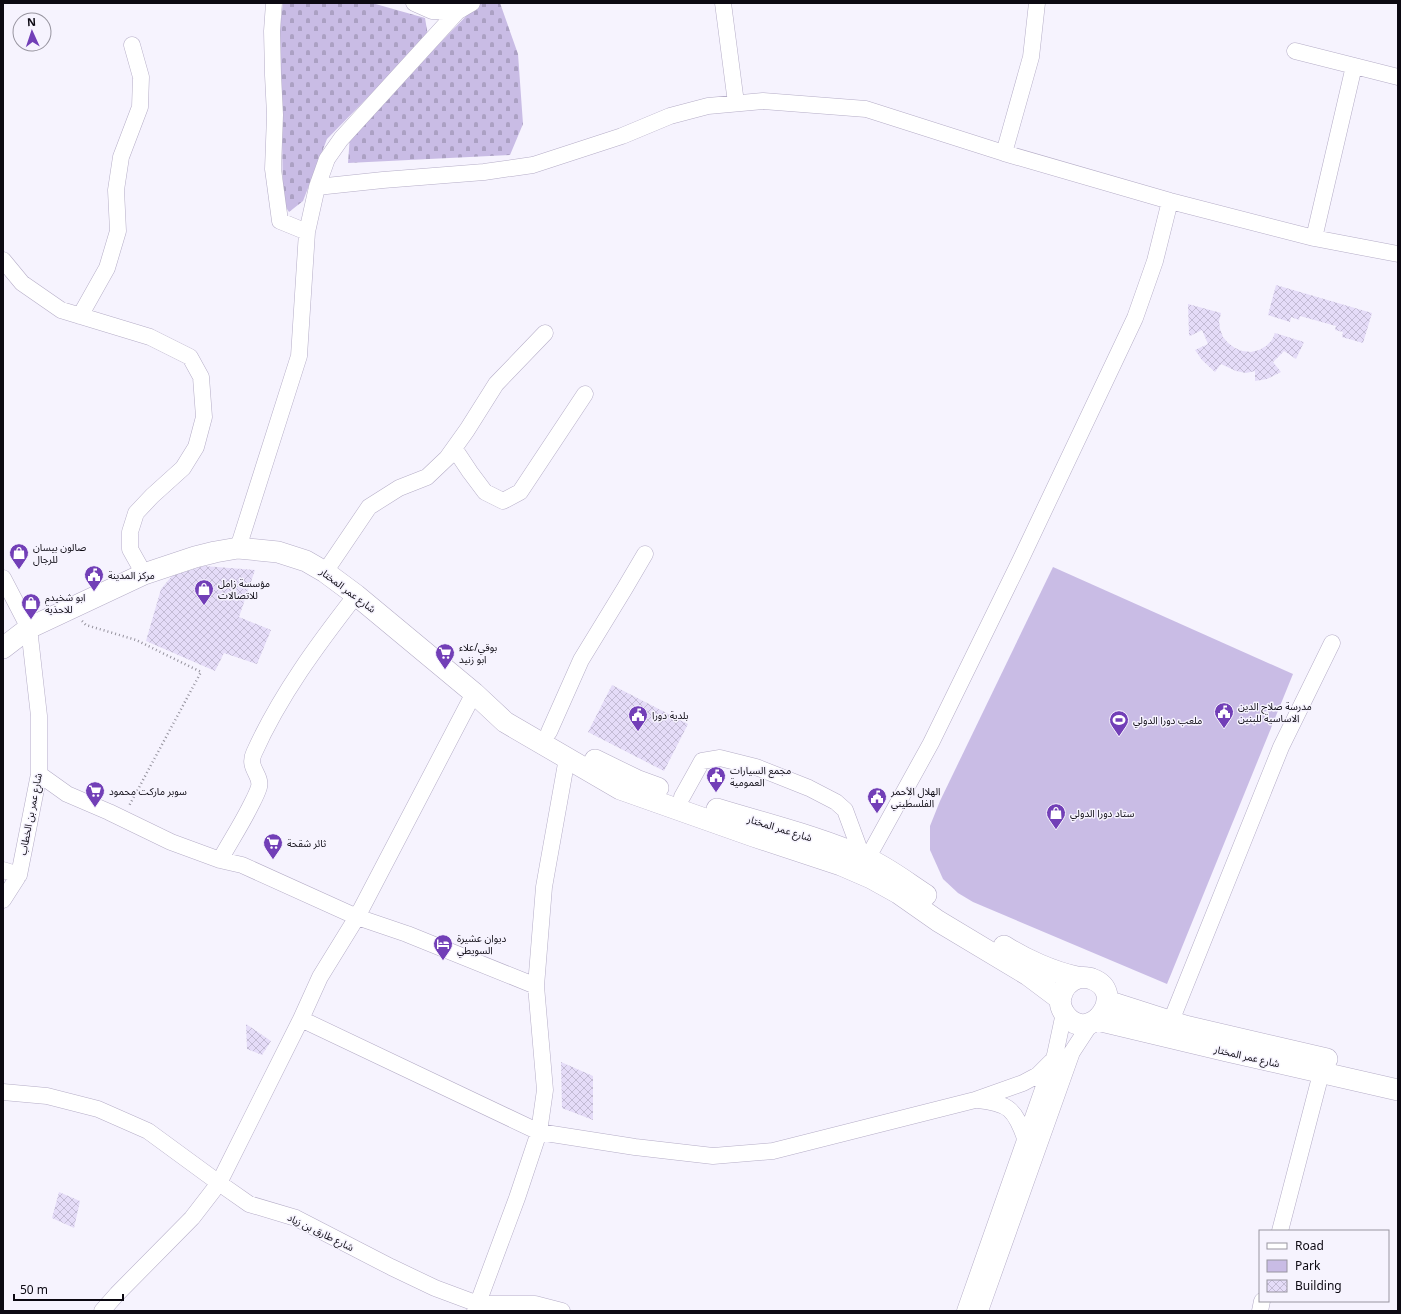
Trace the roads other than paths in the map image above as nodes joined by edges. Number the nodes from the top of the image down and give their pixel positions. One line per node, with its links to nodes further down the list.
1 (274, 3): 15 (street)
2 (414, 3): 6 (street)
3 (472, 3): 6 (street)
4 (723, 3): 11 (street)
5 (1037, 3): 12 (street)
6 (458, 8): 13 (street)
7 (132, 45): 19 (street)
8 (1295, 51): 9 (street)
9 (1354, 66): 10 (street); 16 (street)
10 (1398, 77)
11 (736, 103): 12 (street); 13 (street)
12 (1004, 153): 14 (street)
13 (317, 187): 15 (street)
14 (1170, 201): 16 (street); 37 (street)
15 (307, 232): 23 (street)
16 (1314, 238): 17 (street)
17 (1398, 254)
18 (3, 260): 19 (street)
19 (80, 316): 26 (street)
20 (545, 333): 22 (street)
21 (585, 394): 22 (street)
22 (454, 448): 25 (street)
23 (238, 548): 25 (main road, شارع عمر المختار); 26 (main road, شارع عمر المختار)
24 (645, 554): 33 (street)
25 (325, 572): 28 (main road, شارع عمر المختار)
26 (144, 574): 29 (main road, شارع عمر المختار)
27 (3, 578): 29 (street)
28 (356, 595): 32 (main road, شارع عمر المختار); 38 (street)
29 (29, 628): 31 (main road, شارع عمر المختار); 35 (street, شارع عمر بن الخطاب)
30 (1332, 643): 49 (street)
31 (3, 648)
32 (474, 693): 33 (main road, شارع عمر المختار); 34 (main road, شارع عمر المختار); 42 (street)
33 (549, 732): 36 (main road, شارع عمر المختار)
34 (567, 758): 44 (street); 46 (main road, شارع عمر المختار)
35 (39, 774): 38 (street); 40 (street, شارع عمر بن الخطاب)
36 (682, 797): 37 (main road, شارع عمر المختار); 37 (street)
37 (864, 857): 43 (main road, شارع عمر المختار)
38 (220, 860): 42 (street)
39 (3, 870): 40 (street)
40 (18, 876): 41 (street, شارع عمر بن الخطاب)
41 (3, 900)
42 (357, 917): 44 (street); 47 (street)
43 (1078, 978): 45 (main road); 46 (main road)
44 (536, 986): 56 (street)
45 (1107, 1001): 48 (main road); 49 (main road, شارع عمر المختار)
46 (1062, 1006): 48 (main road); 50 (street)
47 (301, 1019): 56 (street); 58 (street)
48 (1094, 1021): 51 (main road, شارع عمر المختار); 64 (street)
49 (1171, 1022): 51 (main road, شارع عمر المختار)
50 (1053, 1060): 55 (street); 57 (street)
51 (1323, 1065): 52 (main road, شارع عمر المختار); 53 (main road, شارع عمر المختار); 59 (street)
52 (1398, 1075)
53 (1398, 1090)
54 (3, 1092): 58 (street, شارع طارق بن زياد)
55 (975, 1100): 56 (street); 57 (street)
56 (538, 1132): 60 (street)
57 (1025, 1138): 63 (street)
58 (219, 1183): 60 (street, شارع طارق بن زياد); 61 (street)
59 (1280, 1230)
60 (476, 1307): 62 (street, شارع طارق بن زياد)
61 (102, 1311)
62 (562, 1311)
63 (964, 1311)
64 (980, 1311)

